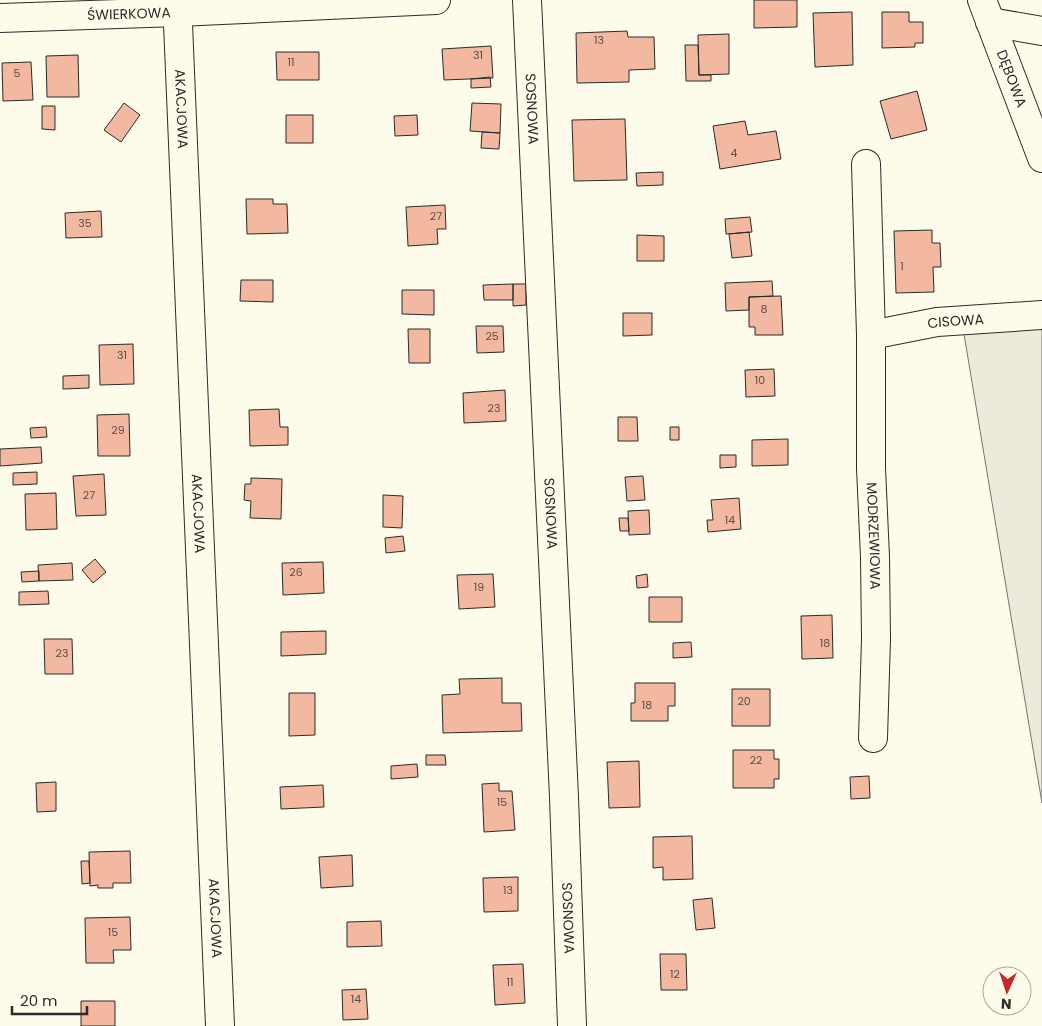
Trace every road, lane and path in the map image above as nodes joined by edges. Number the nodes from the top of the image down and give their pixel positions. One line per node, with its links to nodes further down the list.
1 (436, 0): 3 (street, ŚWIERKOWA)
2 (527, 0): 13 (street, SOSNOWA)
3 (178, 6): 5 (street, ŚWIERKOWA); 12 (street, AKACJOWA)
4 (986, 11): 6 (street); 7 (street, DĘBOWA)
5 (0, 18)
6 (1042, 31)
7 (1042, 158)
8 (866, 164): 10 (street, MODRZEWIOWA)
9 (1042, 315): 10 (street, CISOWA)
10 (871, 335): 11 (street, MODRZEWIOWA)
11 (874, 738)
12 (220, 1026)
13 (572, 1026)

